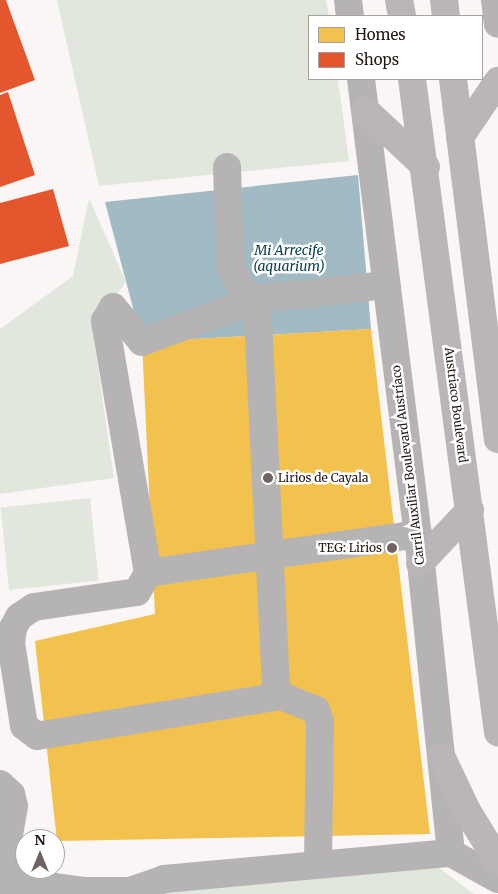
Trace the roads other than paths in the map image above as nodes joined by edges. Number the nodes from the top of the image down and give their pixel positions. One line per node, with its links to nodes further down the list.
1 (348, 0): 5 (street)
2 (399, 0): 6 (main road)
3 (444, 0): 7 (main road)
4 (495, 0): 8 (street)
5 (350, 15)
6 (402, 15)
7 (446, 15)
8 (498, 24)
9 (361, 80): 13 (street, Carril Auxiliar Boulevard Austríaco)
10 (412, 80): 16 (main road, Austriaco Boulevard)
11 (453, 80): 14 (main road)
12 (498, 81): 14 (main road)
13 (366, 111): 16 (main road); 17 (street, Carril Auxiliar Boulevard Austríaco)
14 (460, 137): 19 (main road)
15 (227, 167): 18 (street)
16 (426, 167): 20 (main road, Austriaco Boulevard)
17 (386, 285): 18 (street); 21 (street, Carril Auxiliar Boulevard Austríaco)
18 (257, 299): 22 (street); 24 (street)
19 (498, 439)
20 (470, 510): 23 (main road); 26 (main road, Austriaco Boulevard)
21 (418, 534): 22 (street); 23 (street, Carril Auxiliar Boulevard Austríaco)
22 (269, 557): 24 (street); 25 (street)
23 (420, 562): 27 (street, Carril Auxiliar Boulevard Austríaco)
24 (148, 573): 25 (street)
25 (280, 696): 31 (street)
26 (498, 732)
27 (442, 758): 29 (street, Carril Auxiliar Boulevard Austríaco); 30 (main road)
28 (0, 784): 33 (street)
29 (451, 853): 31 (street); 32 (street)
30 (498, 861)
31 (318, 864): 34 (street)
32 (498, 879)
33 (8, 887): 34 (street)
34 (139, 891)

